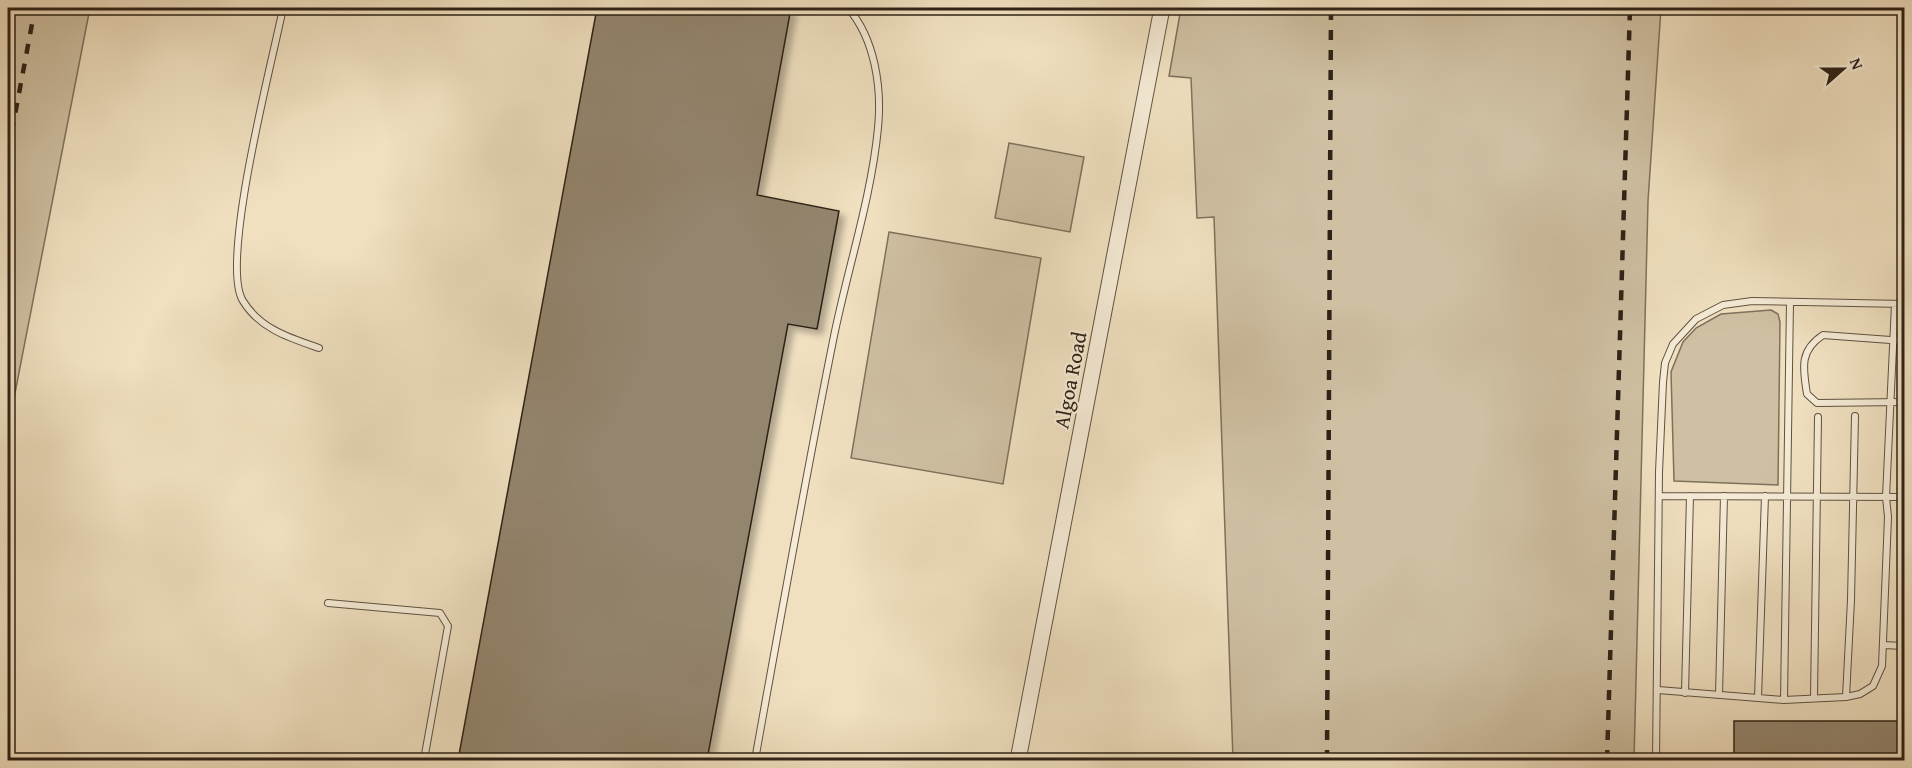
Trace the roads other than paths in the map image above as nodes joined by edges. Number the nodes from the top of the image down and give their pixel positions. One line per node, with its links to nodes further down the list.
1 (283, 8): 9 (lane)
2 (848, 8): 34 (lane)
3 (1162, 8): 35 (street, Algoa Road)
4 (1790, 302): 5 (lane); 14 (lane); 18 (lane)
5 (1894, 304): 6 (lane); 7 (lane)
6 (1905, 304)
7 (1893, 341): 8 (lane); 10 (lane); 10 (lane)
8 (1905, 341)
9 (319, 348)
10 (1890, 402): 11 (lane); 21 (lane)
11 (1905, 402)
12 (1855, 416): 20 (lane)
13 (1818, 417): 19 (lane)
14 (1659, 496): 15 (lane); 26 (lane)
15 (1690, 496): 16 (lane); 27 (lane)
16 (1724, 496): 17 (lane); 28 (lane)
17 (1765, 496): 18 (lane); 30 (lane)
18 (1787, 496): 19 (lane); 32 (lane)
19 (1815, 496): 20 (lane); 31 (lane)
20 (1852, 496): 21 (lane); 29 (lane)
21 (1886, 496): 22 (lane); 24 (lane)
22 (1905, 497)
23 (328, 603): 33 (lane)
24 (1883, 645): 25 (lane); 29 (lane)
25 (1905, 646)
26 (1658, 690): 27 (lane); 36 (lane)
27 (1685, 693): 28 (lane)
28 (1719, 695): 30 (lane)
29 (1846, 697): 31 (lane)
30 (1758, 698): 32 (lane)
31 (1814, 698): 32 (lane)
32 (1784, 700)
33 (424, 760)
34 (756, 760)
35 (1018, 760)
36 (1656, 760)

